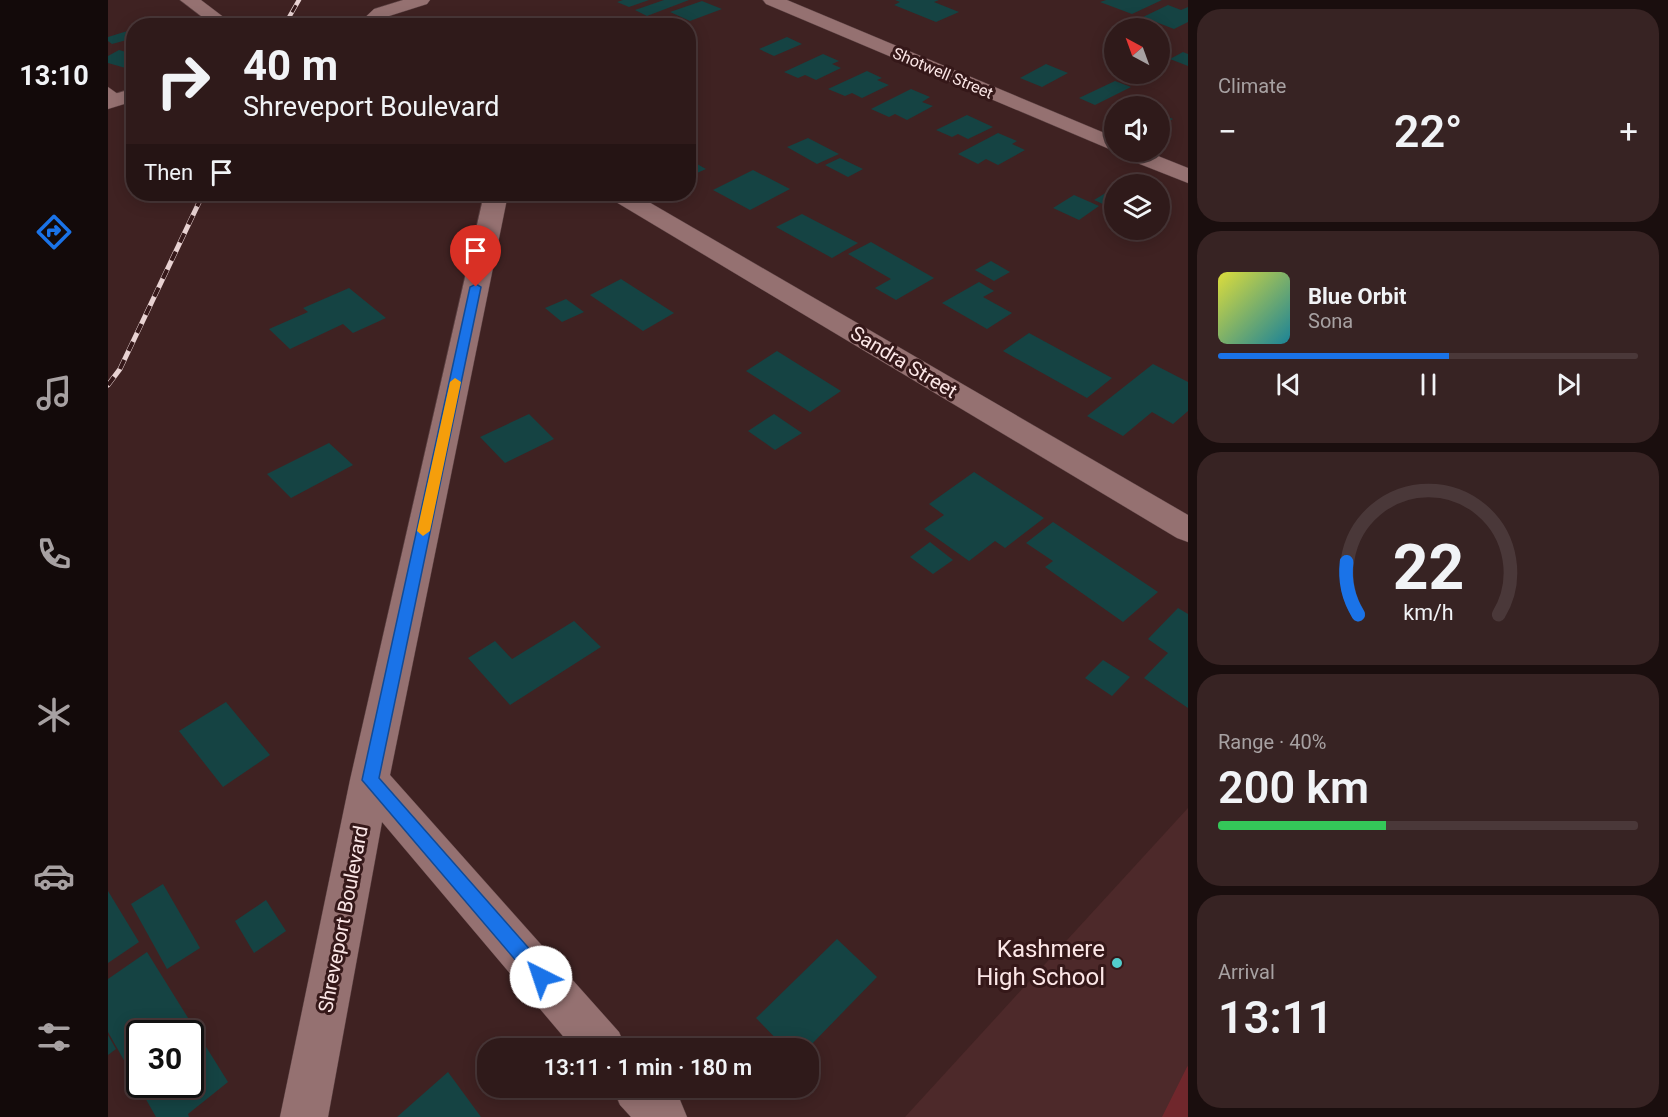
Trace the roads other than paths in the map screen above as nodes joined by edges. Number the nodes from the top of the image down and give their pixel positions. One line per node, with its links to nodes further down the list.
1 (189, 0): 5 (street)
2 (421, 0): 4 (street)
3 (772, 0): 7 (street, Shotwell Street)
4 (382, 6): 6 (street)
5 (224, 18)
6 (372, 18)
7 (1104, 141)
8 (1154, 162): 9 (street)
9 (1188, 176)
10 (494, 201): 13 (street, Shreveport Boulevard)
11 (631, 201): 12 (street, Sandra Street)
12 (1188, 530)
13 (370, 780): 14 (street); 16 (street, Shreveport Boulevard)
14 (594, 1038)
15 (646, 1098): 17 (street)
16 (304, 1117)
17 (663, 1117)

